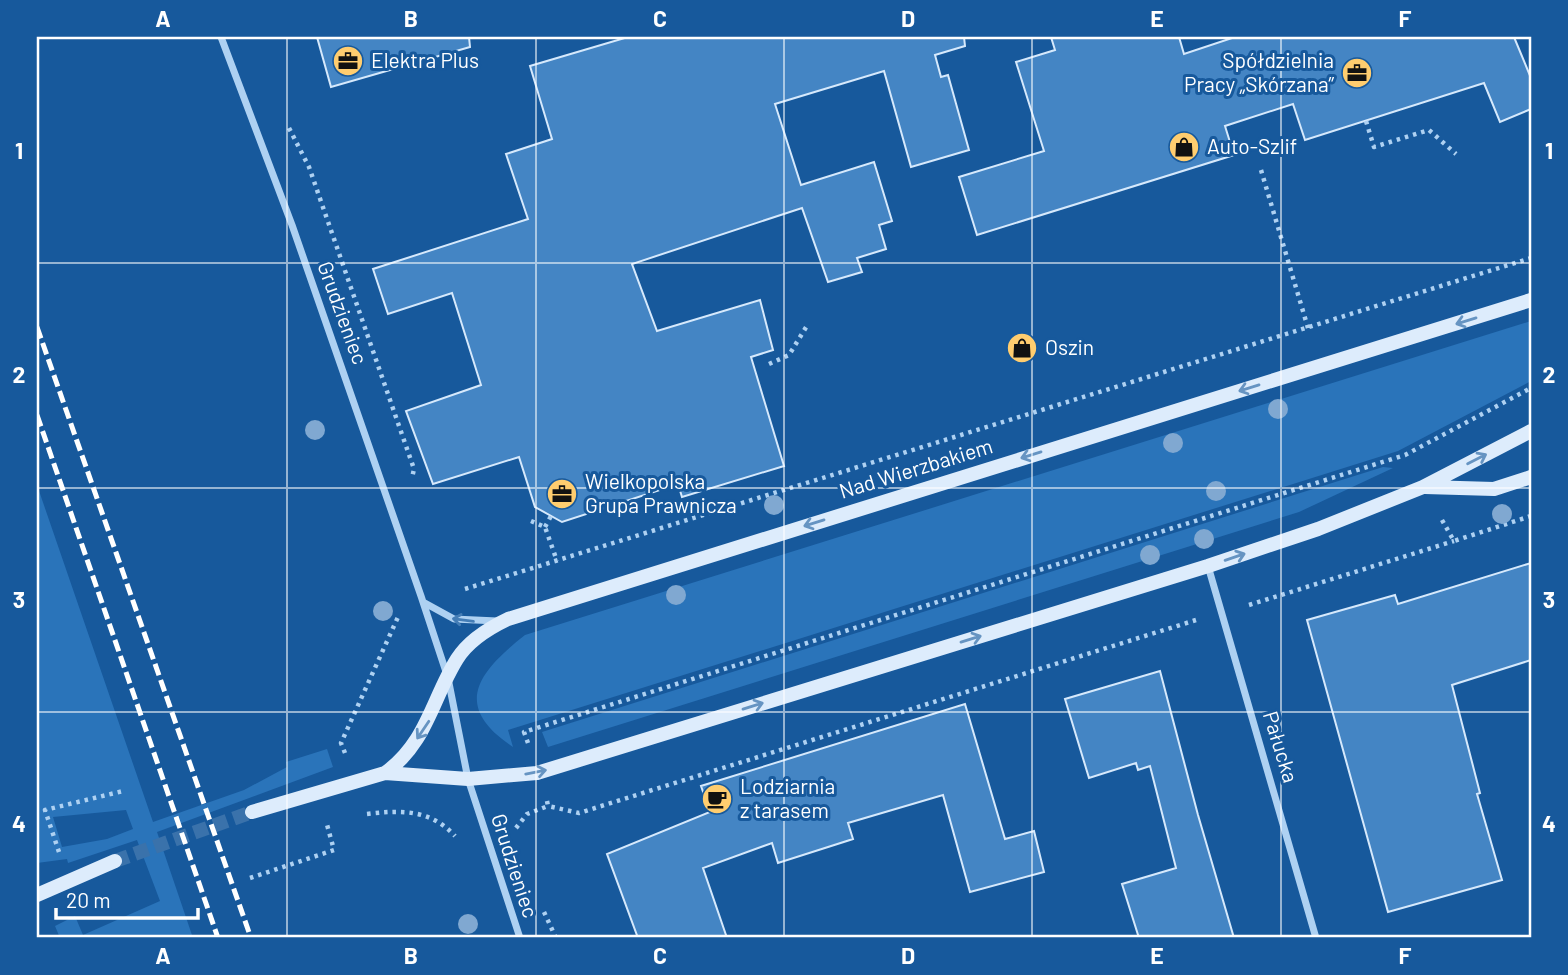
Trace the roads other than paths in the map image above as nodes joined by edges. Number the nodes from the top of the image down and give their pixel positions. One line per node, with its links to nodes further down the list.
1 (221, 37): 7 (street, Grudzieniec)
2 (1531, 300): 8 (street, Nad Wierzbakiem, one-way to 8)
3 (1531, 431): 5 (street, Nad Wierzbakiem, one-way to 3)
4 (1531, 477): 5 (street, Nad Wierzbakiem)
5 (1423, 487): 6 (street, Nad Wierzbakiem, one-way to 5)
6 (1209, 566): 11 (street, Nad Wierzbakiem, one-way to 6); 18 (street, Pałucka)
7 (423, 603): 8 (street, one-way to 7); 9 (street, Grudzieniec)
8 (508, 619): 9 (street, Nad Wierzbakiem)
9 (448, 678): 10 (street, Nad Wierzbakiem, one-way to 10); 11 (street, Grudzieniec)
10 (385, 773): 11 (street, Nad Wierzbakiem); 12 (street, Nad Wierzbakiem)
11 (468, 779): 17 (street, Grudzieniec)
12 (252, 812)
13 (116, 861): 14 (street)
14 (60, 884): 15 (street); 16 (street)
15 (37, 886)
16 (37, 895)
17 (520, 938)
18 (1316, 938)

